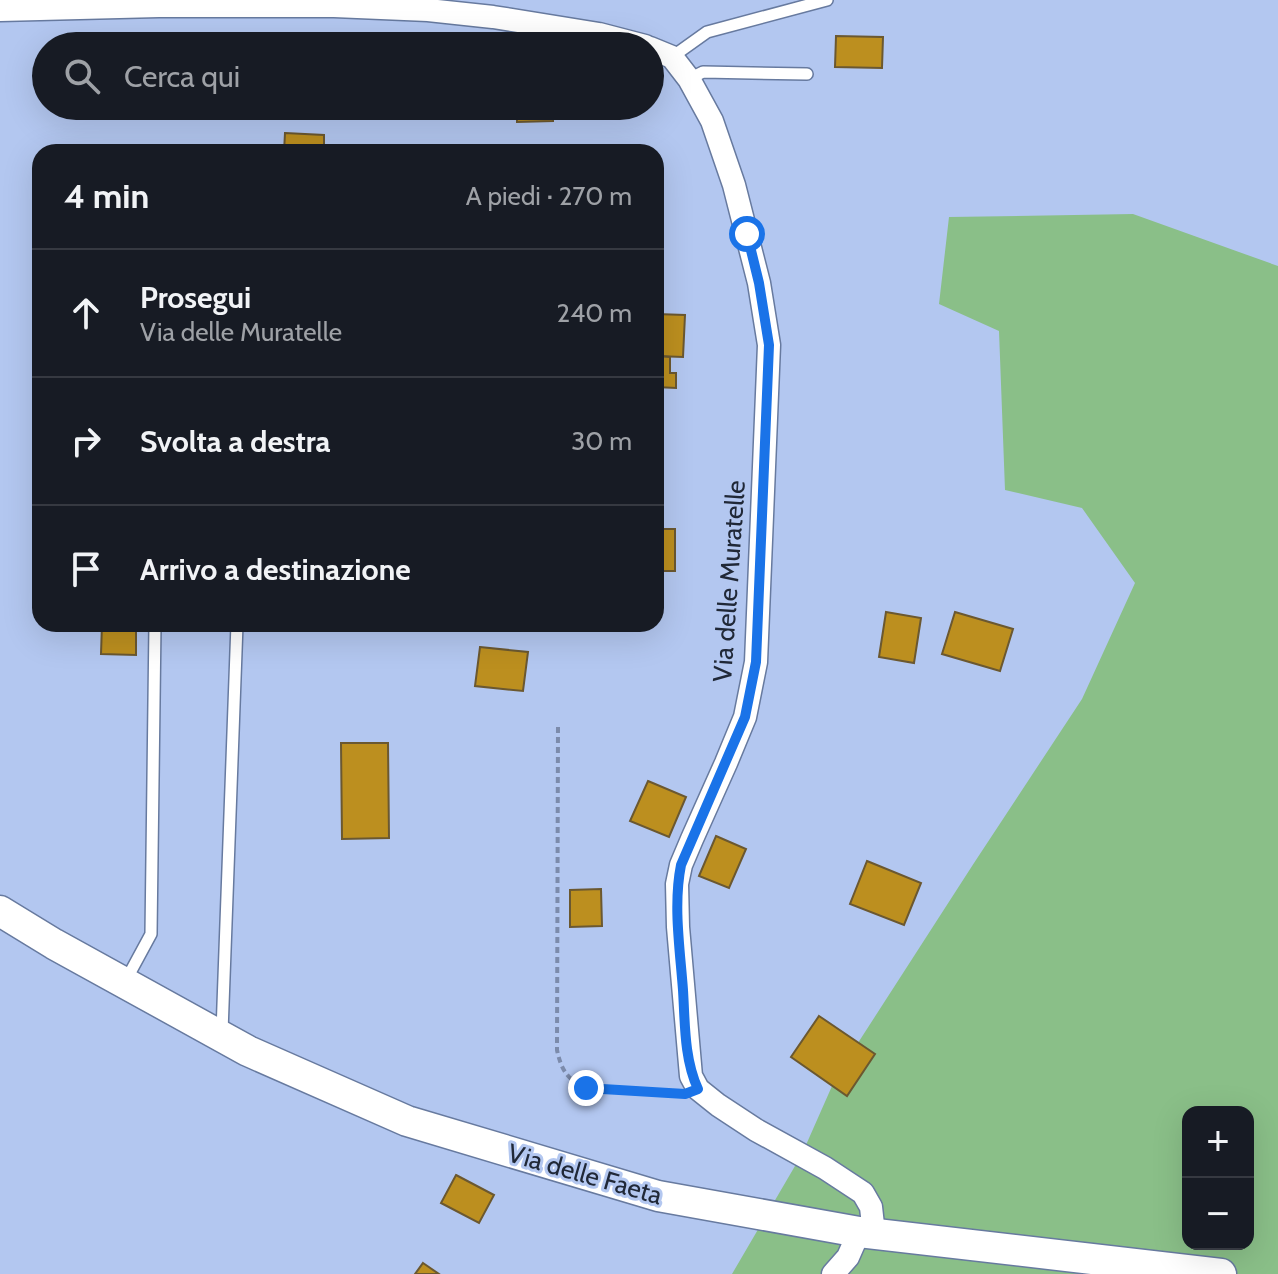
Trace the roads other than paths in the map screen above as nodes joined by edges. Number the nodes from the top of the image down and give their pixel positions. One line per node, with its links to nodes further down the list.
1 (827, 0): 6 (lane)
2 (28, 5): 3 (street); 4 (street)
3 (0, 10)
4 (587, 32)
5 (664, 54): 6 (street)
6 (672, 57): 8 (street, Via delle Muratelle)
7 (807, 74): 8 (lane)
8 (689, 79): 14 (street, Via delle Muratelle)
9 (155, 632): 12 (lane)
10 (237, 632): 13 (lane)
11 (0, 911): 12 (street, Via delle Faeta)
12 (125, 983): 13 (street, Via delle Faeta)
13 (222, 1036): 14 (street, Via delle Faeta)
14 (867, 1233): 15 (street); 16 (street, Via delle Faeta)
15 (833, 1274)
16 (1221, 1274)

